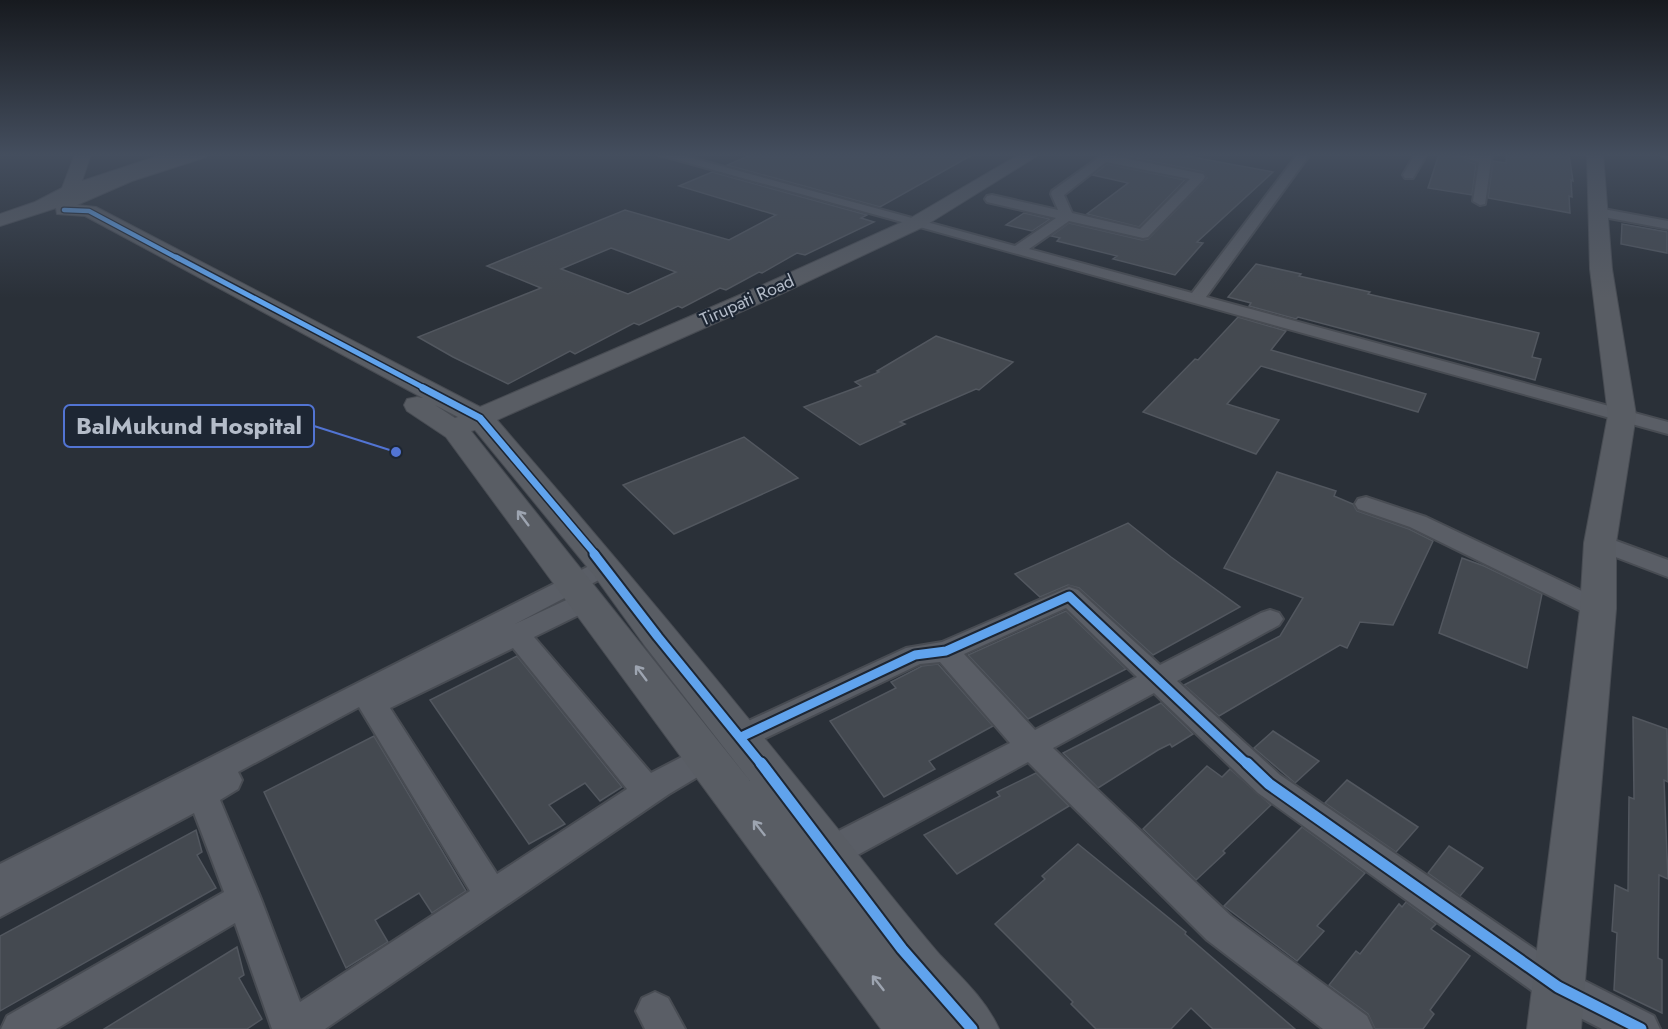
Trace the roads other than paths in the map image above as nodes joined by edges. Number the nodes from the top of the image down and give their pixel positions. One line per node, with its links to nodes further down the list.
1 (62, 202): 11 (street); 17 (street)
2 (839, 202): 12 (street)
3 (951, 202): 12 (street, Tirupati Road)
4 (1005, 202): 10 (street)
5 (1061, 202): 10 (street)
6 (1174, 202): 10 (street)
7 (1268, 202): 15 (street)
8 (1597, 202): 9 (street)
9 (1598, 212): 13 (street); 16 (street)
10 (1067, 216): 14 (street)
11 (0, 220)
12 (916, 223): 14 (street); 17 (street, Tirupati Road)
13 (1668, 225)
14 (1017, 251): 15 (street)
15 (1196, 299): 16 (street)
16 (1622, 415): 18 (street); 20 (street)
17 (467, 423): 22 (street)
18 (1668, 428)
19 (1366, 504): 23 (street)
20 (1600, 543): 21 (street); 23 (street)
21 (1668, 569)
22 (588, 584): 25 (street); 29 (street); 31 (street, one-way to 22); 35 (street)
23 (1598, 609): 39 (street)
24 (1270, 619): 27 (street)
25 (517, 635): 28 (street); 32 (street)
26 (946, 651): 27 (street); 29 (street); 30 (street)
27 (1157, 679): 30 (street); 39 (street)
28 (372, 704): 33 (street); 36 (street)
29 (741, 737): 34 (street)
30 (1032, 747): 34 (street); 44 (street)
31 (705, 757): 32 (street); 42 (street, one-way to 31)
32 (648, 792): 36 (street)
33 (202, 794): 37 (street); 38 (street)
34 (829, 853): 43 (street)
35 (0, 881)
36 (492, 896): 41 (street)
37 (244, 899): 40 (street); 41 (street)
38 (0, 901)
39 (1558, 987): 45 (street); 46 (street)
40 (20, 1029)
41 (292, 1029)
42 (914, 1029)
43 (972, 1029)
44 (1354, 1029)
45 (1554, 1029)
46 (1641, 1029)

